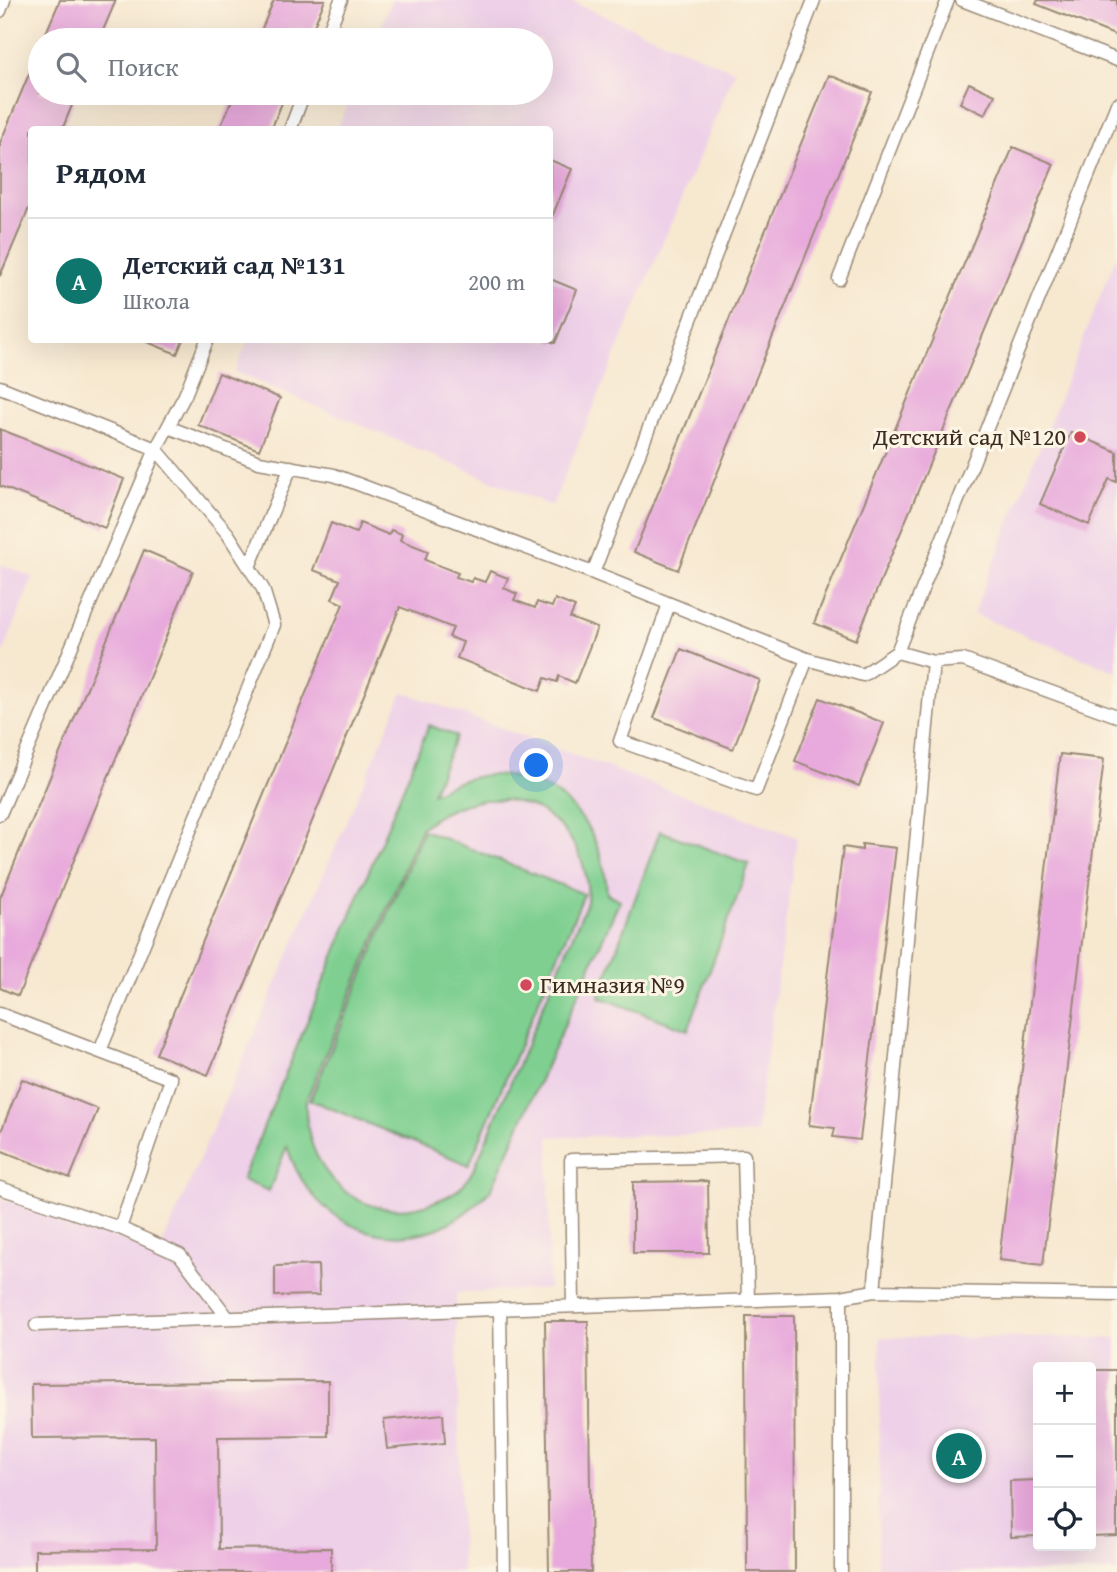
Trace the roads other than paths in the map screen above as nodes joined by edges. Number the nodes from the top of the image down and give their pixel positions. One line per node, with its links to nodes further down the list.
1 (4, 0): 6 (lane)
2 (341, 0): 7 (lane)
3 (814, 0): 19 (lane)
4 (948, 0): 12 (lane)
5 (967, 1): 8 (lane)
6 (0, 11)
7 (330, 28)
8 (1117, 60)
9 (1117, 104): 21 (lane)
10 (299, 105): 11 (lane)
11 (292, 126)
12 (839, 279)
13 (206, 343): 15 (lane)
14 (0, 387): 16 (lane)
15 (168, 426): 16 (lane); 17 (lane)
16 (156, 449): 18 (lane); 25 (lane)
17 (291, 467): 18 (lane); 19 (lane)
18 (249, 567): 27 (lane)
19 (593, 573): 20 (lane)
20 (669, 604): 22 (lane); 22 (lane)
21 (897, 652): 22 (lane); 23 (lane)
22 (807, 659)
23 (933, 662): 24 (lane); 30 (lane)
24 (1117, 716)
25 (0, 814)
26 (1, 1016): 27 (lane)
27 (100, 1051): 29 (lane)
28 (0, 1188): 29 (lane)
29 (120, 1228): 36 (lane)
30 (874, 1291): 31 (lane); 32 (lane)
31 (1117, 1295)
32 (841, 1297): 33 (lane); 39 (lane)
33 (748, 1300): 34 (lane); 34 (lane)
34 (573, 1306): 35 (lane)
35 (500, 1308): 36 (lane); 38 (lane)
36 (228, 1318): 37 (lane)
37 (36, 1325)
38 (504, 1572)
39 (841, 1572)

